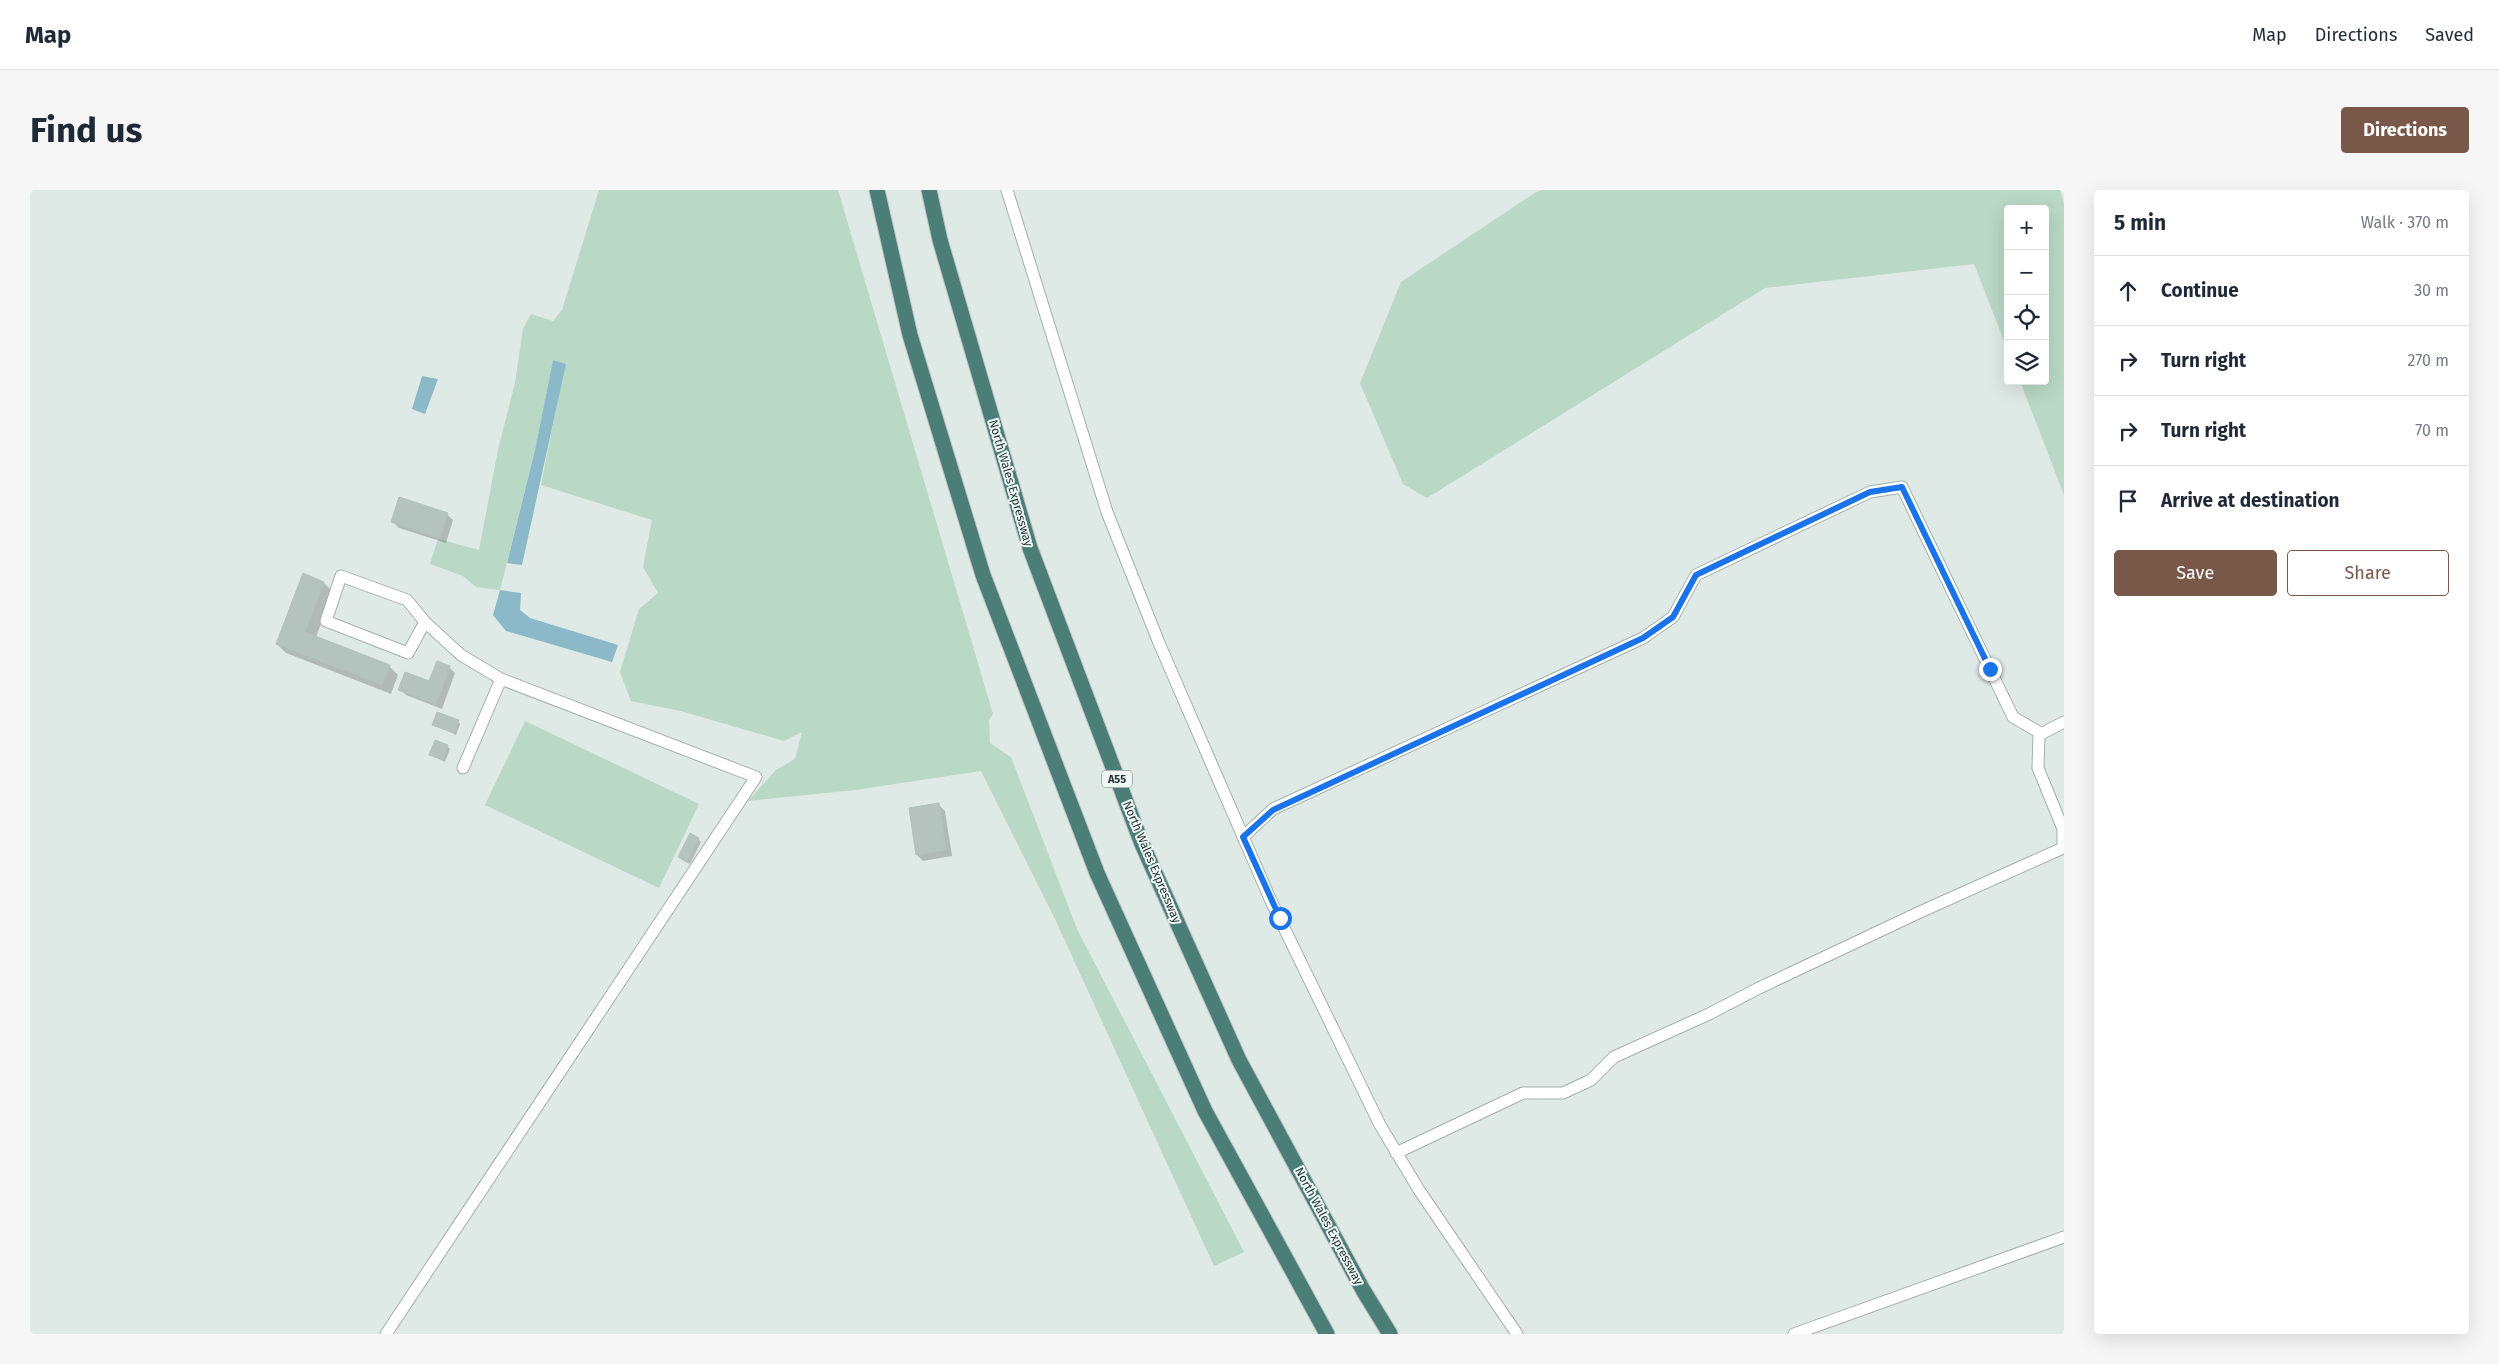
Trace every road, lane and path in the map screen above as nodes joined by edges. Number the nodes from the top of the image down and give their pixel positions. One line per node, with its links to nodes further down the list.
1 (877, 190): 14 (highway)
2 (929, 190): 15 (highway, North Wales Expressway / A55)
3 (1007, 190): 9 (lane)
4 (425, 622): 4 (lane); 5 (lane)
5 (501, 679): 8 (lane); 13 (lane)
6 (2064, 722): 7 (lane)
7 (2042, 734): 9 (lane); 10 (lane)
8 (463, 768)
9 (1243, 837): 11 (lane)
10 (2064, 849): 11 (lane)
11 (1396, 1153): 16 (lane)
12 (2064, 1237): 17 (lane)
13 (386, 1334)
14 (1327, 1334)
15 (1390, 1334)
16 (1517, 1334)
17 (1794, 1334)

